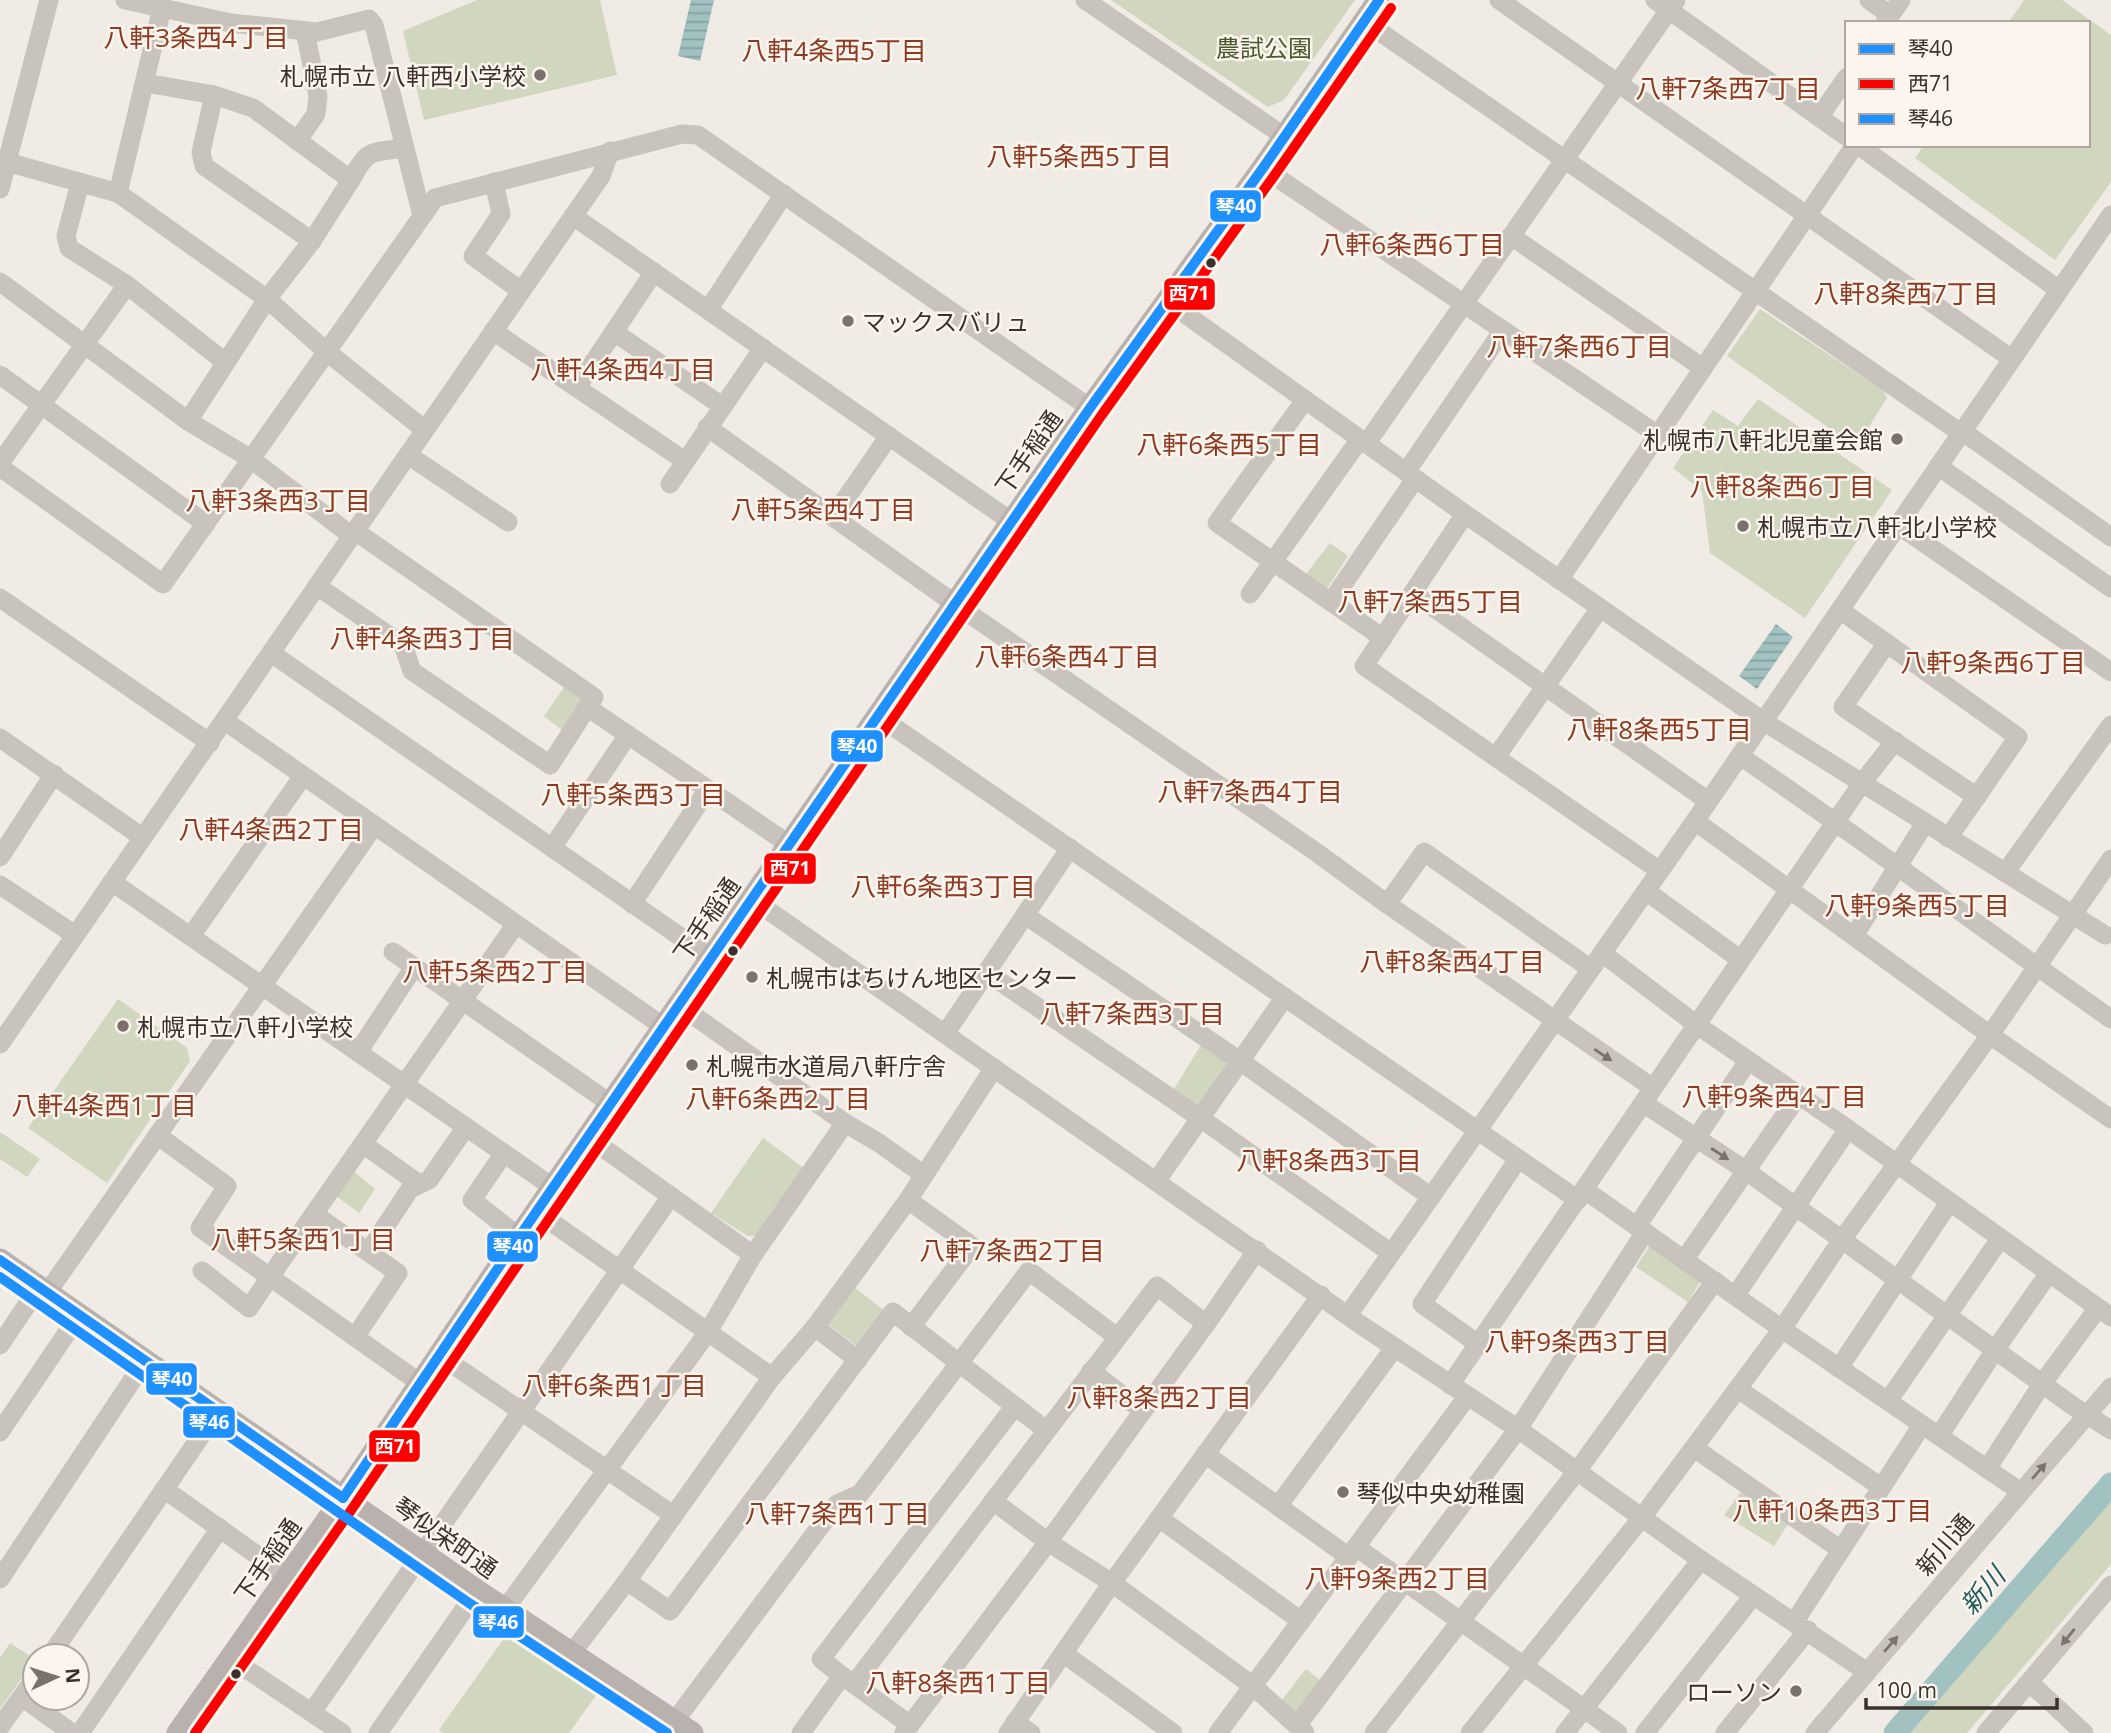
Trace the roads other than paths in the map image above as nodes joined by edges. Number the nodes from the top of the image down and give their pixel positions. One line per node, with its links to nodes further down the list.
1 (49, 0): 25 (street)
2 (125, 0): 8 (street)
3 (1085, 0): 18 (street)
4 (1378, 0): 10 (main road, 下手稲通)
5 (1499, 0): 14 (street)
6 (1870, 0): 9 (street)
7 (1667, 3): 14 (street); 16 (street)
8 (162, 8): 11 (street); 13 (street)
9 (1892, 13)
10 (1364, 21): 18 (main road, 下手稲通); 24 (street)
11 (305, 31): 19 (street); 22 (street)
12 (1845, 80): 16 (street)
13 (146, 83): 15 (street); 31 (street)
14 (1618, 83): 24 (street); 36 (street)
15 (214, 95): 19 (street); 38 (street)
16 (1819, 117): 17 (street)
17 (1845, 136)
18 (1285, 137): 26 (main road, 下手稲通)
19 (297, 141): 27 (street)
20 (1855, 147): 36 (street)
21 (1859, 147): 42 (street)
22 (404, 148): 27 (street); 34 (street)
23 (610, 151): 28 (street); 32 (street); 35 (street)
24 (1564, 160): 37 (street); 44 (street)
25 (7, 162): 29 (street); 30 (street)
26 (1263, 168): 46 (main road, 下手稲通); 47 (street)
27 (351, 180): 38 (street)
28 (494, 182): 34 (street); 43 (street)
29 (80, 183): 31 (street); 41 (street)
30 (0, 189)
31 (118, 193): 45 (street)
32 (783, 194): 48 (street); 63 (street)
33 (2111, 215): 42 (street)
34 (422, 216): 54 (street)
35 (573, 216): 39 (street); 43 (street)
36 (1808, 216): 44 (street); 55 (street)
37 (1511, 236): 47 (street); 57 (street)
38 (312, 241): 45 (street)
39 (654, 272): 48 (street); 51 (street)
40 (0, 282): 52 (street)
41 (127, 285): 52 (street); 56 (street)
42 (2059, 290): 55 (street)
43 (521, 291): 50 (street)
44 (1755, 292): 57 (street); 67 (street)
45 (267, 299): 54 (street); 56 (street)
46 (1167, 301): 60 (street); 63 (main road, 下手稲通)
47 (1464, 304): 49 (street); 70 (street)
48 (708, 310): 53 (street)
49 (1503, 330): 68 (street); 76 (street)
50 (494, 331): 59 (street); 66 (street)
51 (614, 332): 59 (street); 62 (street)
52 (84, 344): 61 (street); 64 (street)
53 (763, 348): 62 (street); 69 (street)
54 (327, 352): 66 (street); 72 (street)
55 (2012, 359): 67 (street)
56 (225, 362): 64 (street)
57 (1703, 368): 68 (street)
58 (0, 375): 61 (street)
59 (577, 387): 73 (street)
60 (1305, 400): 70 (street); 86 (street)
61 (41, 405): 74 (street); 82 (street)
62 (722, 405): 65 (street)
63 (1090, 408): 81 (main road, 下手稲通)
64 (188, 421): 72 (street)
65 (707, 427): 73 (street); 79 (street)
66 (425, 430): 71 (street)
67 (1962, 432): 75 (street); 85 (street)
68 (1657, 435): 87 (street)
69 (889, 436): 79 (street); 81 (street)
70 (1363, 442): 76 (street); 86 (street)
71 (408, 455): 80 (street); 84 (street)
72 (251, 459): 82 (street); 84 (street)
73 (685, 461): 77 (street)
74 (0, 465): 82 (street)
75 (1938, 467): 83 (street); 89 (street)
76 (1410, 475): 78 (street); 93 (street)
77 (670, 484)
78 (1465, 514): 87 (street); 90 (street)
79 (833, 517): 94 (street)
80 (508, 522)
81 (1012, 522): 94 (main road, 下手稲通)
82 (206, 524)
83 (1898, 525): 96 (street); 100 (street)
84 (354, 534): 88 (street); 102 (street)
85 (2111, 537)
86 (1271, 562): 91 (street); 93 (street)
87 (1559, 580): 95 (street)
88 (317, 586): 99 (street); 102 (street)
89 (2111, 588)
90 (1413, 593): 97 (street); 101 (street)
91 (1250, 594)
92 (1, 600): 110 (street)
93 (1331, 602): 97 (street)
94 (955, 604): 103 (main road, 下手稲通); 139 (street)
95 (1600, 608): 101 (street); 105 (street)
96 (1840, 610): 98 (street); 105 (street)
97 (1383, 638): 112 (street)
98 (1887, 643): 109 (street); 117 (street)
99 (271, 653): 104 (street); 126 (street)
100 (2111, 672)
101 (1546, 686): 112 (street); 118 (street)
102 (587, 707): 107 (street)
103 (878, 716): 125 (main road, 下手稲通); 127 (street)
104 (225, 721): 110 (street); 114 (street)
105 (1763, 721): 111 (street); 115 (street)
106 (2111, 725): 132 (street)
107 (628, 735): 116 (street); 126 (street)
108 (1, 741): 113 (street)
109 (1895, 741): 115 (street); 117 (street)
110 (210, 743): 123 (street)
111 (1740, 755): 118 (street); 120 (street)
112 (1496, 757): 131 (street)
113 (54, 774): 123 (street); 128 (street)
114 (303, 776): 122 (street); 145 (street)
115 (1862, 783): 120 (street); 121 (street)
116 (708, 789): 125 (street); 138 (street)
117 (1977, 797): 124 (street)
118 (1709, 801): 119 (street)
119 (1695, 821): 131 (street); 135 (street)
120 (1836, 821): 130 (street); 135 (street)
121 (1925, 823): 124 (street); 130 (street)
122 (374, 826): 142 (street); 154 (street)
123 (142, 837): 133 (street)
124 (1948, 838): 132 (street)
125 (790, 845): 137 (main road, 下手稲通)
126 (552, 848): 138 (street)
127 (1070, 848): 141 (street); 155 (street)
128 (0, 857)
129 (2111, 859): 140 (street)
130 (1897, 868): 146 (street); 152 (street)
131 (1660, 871): 136 (street)
132 (2005, 873): 140 (street)
133 (112, 882): 143 (street); 145 (street)
134 (0, 886): 143 (street)
135 (1789, 889): 146 (street); 149 (street)
136 (1646, 891): 149 (street); 150 (street)
137 (752, 899): 148 (main road, 下手稲通); 162 (street)
138 (632, 904): 148 (street)
139 (1387, 904): 150 (street); 159 (street)
140 (2072, 914): 144 (street); 152 (street)
141 (1025, 915): 153 (street); 166 (street)
142 (516, 924): 156 (street); 161 (street)
143 (75, 935): 164 (street)
144 (2105, 935)
145 (191, 936): 154 (street)
146 (1854, 936): 163 (street)
147 (393, 952): 151 (street)
148 (711, 958): 157 (main road, 下手稲通)
149 (1741, 960): 160 (street)
150 (1597, 961): 159 (street); 160 (street)
151 (414, 967): 156 (street); 165 (street)
152 (2036, 967): 158 (street); 163 (street)
153 (986, 972): 162 (street); 173 (street)
154 (261, 985): 165 (street); 179 (street)
155 (1285, 997): 166 (street); 178 (street)
156 (464, 1000): 169 (street); 172 (street)
157 (679, 1005): 161 (main road, 下手稲通); 175 (street)
158 (2111, 1019)
159 (1553, 1021): 170 (street, one-way to 170); 178 (street)
160 (1697, 1025): 167 (street); 170 (street)
161 (664, 1027): 172 (main road, 下手稲通)
162 (945, 1034): 168 (street)
163 (1990, 1035): 174 (street); 185 (street)
164 (0, 1042)
165 (358, 1052): 169 (street)
166 (1240, 1061): 173 (street); 193 (street)
167 (1748, 1061): 171 (street); 180 (street)
168 (994, 1068): 187 (street); 188 (street)
169 (405, 1084): 176 (street); 182 (street)
170 (1648, 1095): 180 (street); 191 (street)
171 (1798, 1096): 177 (street); 186 (street)
172 (611, 1104): 181 (main road, 下手稲通)
173 (1200, 1118): 188 (street); 205 (street)
174 (2111, 1119)
175 (845, 1123): 187 (street); 206 (street)
176 (466, 1127): 183 (street); 189 (street)
177 (1848, 1129): 185 (street); 196 (street)
178 (1478, 1130): 184 (street); 193 (street)
179 (157, 1135): 212 (street); 215 (street)
180 (1695, 1137): 186 (street, one-way to 186); 199 (street)
181 (588, 1138): 190 (main road, 下手稲通); 192 (street)
182 (363, 1144): 189 (street); 198 (street)
183 (504, 1153): 190 (street); 200 (street)
184 (1518, 1159): 191 (street); 229 (street)
185 (1898, 1166): 195 (street); 202 (street)
186 (1745, 1170): 196 (street); 208 (street)
187 (924, 1175): 194 (street)
188 (1157, 1180): 203 (street)
189 (419, 1184): 204 (street)
190 (554, 1188): 197 (main road, 下手稲通)
191 (1582, 1195): 199 (street); 229 (street)
192 (671, 1196): 206 (street); 210 (street)
193 (1431, 1196): 205 (street)
194 (908, 1200): 223 (street); 224 (street)
195 (1949, 1203): 201 (street); 213 (street)
196 (1794, 1206): 202 (street); 217 (street)
197 (537, 1212): 200 (main road, 下手稲通); 210 (street)
198 (314, 1214): 204 (street); 212 (street)
199 (1641, 1229): 208 (street); 253 (street)
200 (519, 1237): 233 (main road, 下手稲通)
201 (2000, 1239): 211 (street); 221 (street)
202 (1841, 1241): 213 (street); 225 (street)
203 (1257, 1250): 216 (street); 222 (street)
204 (369, 1251): 227 (street)
205 (1391, 1253): 220 (street)
206 (753, 1255): 226 (street)
207 (0, 1260): 215 (main road, 琴似栄町通)
208 (1684, 1260): 214 (street)
209 (202, 1271): 212 (street)
210 (620, 1272): 226 (street); 249 (street)
211 (2049, 1273): 218 (street); 232 (street)
212 (270, 1277): 227 (street)
213 (1896, 1280): 221 (street); 237 (street)
214 (1714, 1281): 217 (street); 261 (street)
215 (43, 1290): 219 (main road, 琴似栄町通); 230 (street)
216 (1321, 1295): 220 (street); 258 (street)
217 (1735, 1296): 225 (street)
218 (2105, 1313): 241 (street)
219 (79, 1315): 235 (main road, 琴似栄町通); 255 (street)
220 (1348, 1315): 231 (street)
221 (1947, 1315): 232 (street); 246 (street)
222 (1206, 1324): 228 (street); 250 (street)
223 (911, 1326): 234 (street); 236 (street)
224 (815, 1327): 234 (street); 239 (street)
225 (1782, 1329): 237 (street); 244 (street)
226 (708, 1332): 239 (street); 260 (street)
227 (355, 1337): 240 (street)
228 (1118, 1337): 236 (street); 238 (street)
229 (1478, 1343): 242 (street)
230 (0, 1345)
231 (1395, 1346): 242 (street); 267 (street)
232 (1995, 1350): 241 (street); 256 (street)
233 (439, 1355): 240 (main road, 下手稲通); 249 (street)
234 (858, 1360): 279 (street)
235 (145, 1361): 248 (main road, 琴似栄町通); 278 (street)
236 (959, 1363): 247 (street); 303 (street)
237 (1839, 1368): 246 (street)
238 (1091, 1371): 250 (street); 254 (street)
239 (772, 1377): 268 (street)
240 (420, 1382): 265 (main road, 下手稲通)
241 (2042, 1384): 251 (street); 259 (street)
242 (1450, 1385): 245 (street)
243 (2111, 1387): 251 (street, 新川通)
244 (1738, 1389): 257 (street); 262 (street)
245 (1467, 1397): 253 (street); 274 (street)
246 (1888, 1401): 252 (street)
247 (1015, 1406): 254 (street); 295 (street)
248 (218, 1411): 263 (street); 265 (main road, 琴似栄町通)
249 (523, 1411): 260 (street); 275 (street)
250 (1143, 1411): 272 (street)
251 (2099, 1423): 264 (street, 新川通, one-way to 251)
252 (1922, 1425): 256 (street); 262 (street)
253 (1518, 1429): 261 (street); 280 (street)
254 (1046, 1430): 266 (street)
255 (0, 1432)
256 (1939, 1436): 259 (street)
257 (1694, 1448): 269 (street); 273 (street)
258 (1205, 1454): 267 (street); 270 (street)
259 (1987, 1469): 264 (street)
260 (607, 1470): 268 (street); 285 (street)
261 (1577, 1471): 269 (street); 287 (street)
262 (1881, 1488): 273 (street)
263 (164, 1489): 271 (street); 289 (street)
264 (2021, 1492): 294 (street, 新川通, one-way to 264)
265 (343, 1498): 275 (main road, 琴似栄町通); 277 (main road, 下手稲通)
266 (993, 1501): 272 (street); 295 (street)
267 (1278, 1506): 274 (street)
268 (673, 1515): 279 (street)
269 (1643, 1516): 276 (street); 293 (street)
270 (1159, 1518): 281 (street); 286 (street)
271 (220, 1528): 277 (street); 309 (street)
272 (1048, 1542): 281 (street); 304 (street)
273 (1841, 1550): 288 (street)
274 (1352, 1552): 280 (street); 286 (street)
275 (424, 1554): 283 (main road, 琴似栄町通); 301 (street)
276 (1702, 1560): 284 (street); 299 (street)
277 (288, 1577): 292 (main road, 下手稲通)
278 (0, 1579)
279 (627, 1581): 291 (street)
280 (1405, 1582): 287 (street); 307 (street)
281 (1112, 1583): 290 (street); 297 (street)
282 (2109, 1590): 296 (street, one-way to 296)
283 (477, 1591): 285 (main road, 琴似栄町通); 311 (street)
284 (1753, 1596): 288 (street); 319 (street)
285 (505, 1609): 291 (main road, 琴似栄町通)
286 (1301, 1621): 297 (street)
287 (1461, 1622): 293 (street); 315 (street)
288 (1801, 1626): 294 (street); 320 (street)
289 (60, 1642)
290 (1063, 1653): 305 (street); 313 (street)
291 (571, 1654): 303 (main road, 琴似栄町通)
292 (230, 1658): 301 (street); 306 (main road, 下手稲通)
293 (1524, 1664): 299 (street); 316 (street)
294 (1867, 1672): 321 (street, 新川通)
295 (848, 1680): 304 (street); 312 (street)
296 (2029, 1684): 322 (street); 323 (street)
297 (1254, 1686): 307 (street); 314 (street)
298 (21, 1698): 302 (street)
299 (1584, 1709): 317 (street); 318 (street)
300 (43, 1712): 308 (street)
301 (312, 1712): 310 (street)
302 (0, 1727)
303 (683, 1727)
304 (907, 1729)
305 (1018, 1729)
306 (186, 1730)
307 (1301, 1730)
308 (72, 1733)
309 (80, 1733)
310 (342, 1733)
311 (378, 1733)
312 (801, 1733)
313 (1173, 1733)
314 (1219, 1733)
315 (1374, 1733)
316 (1470, 1733)
317 (1565, 1733)
318 (1619, 1733)
319 (1645, 1733)
320 (1725, 1733)
321 (1815, 1733)
322 (1986, 1733)
323 (2084, 1733)

